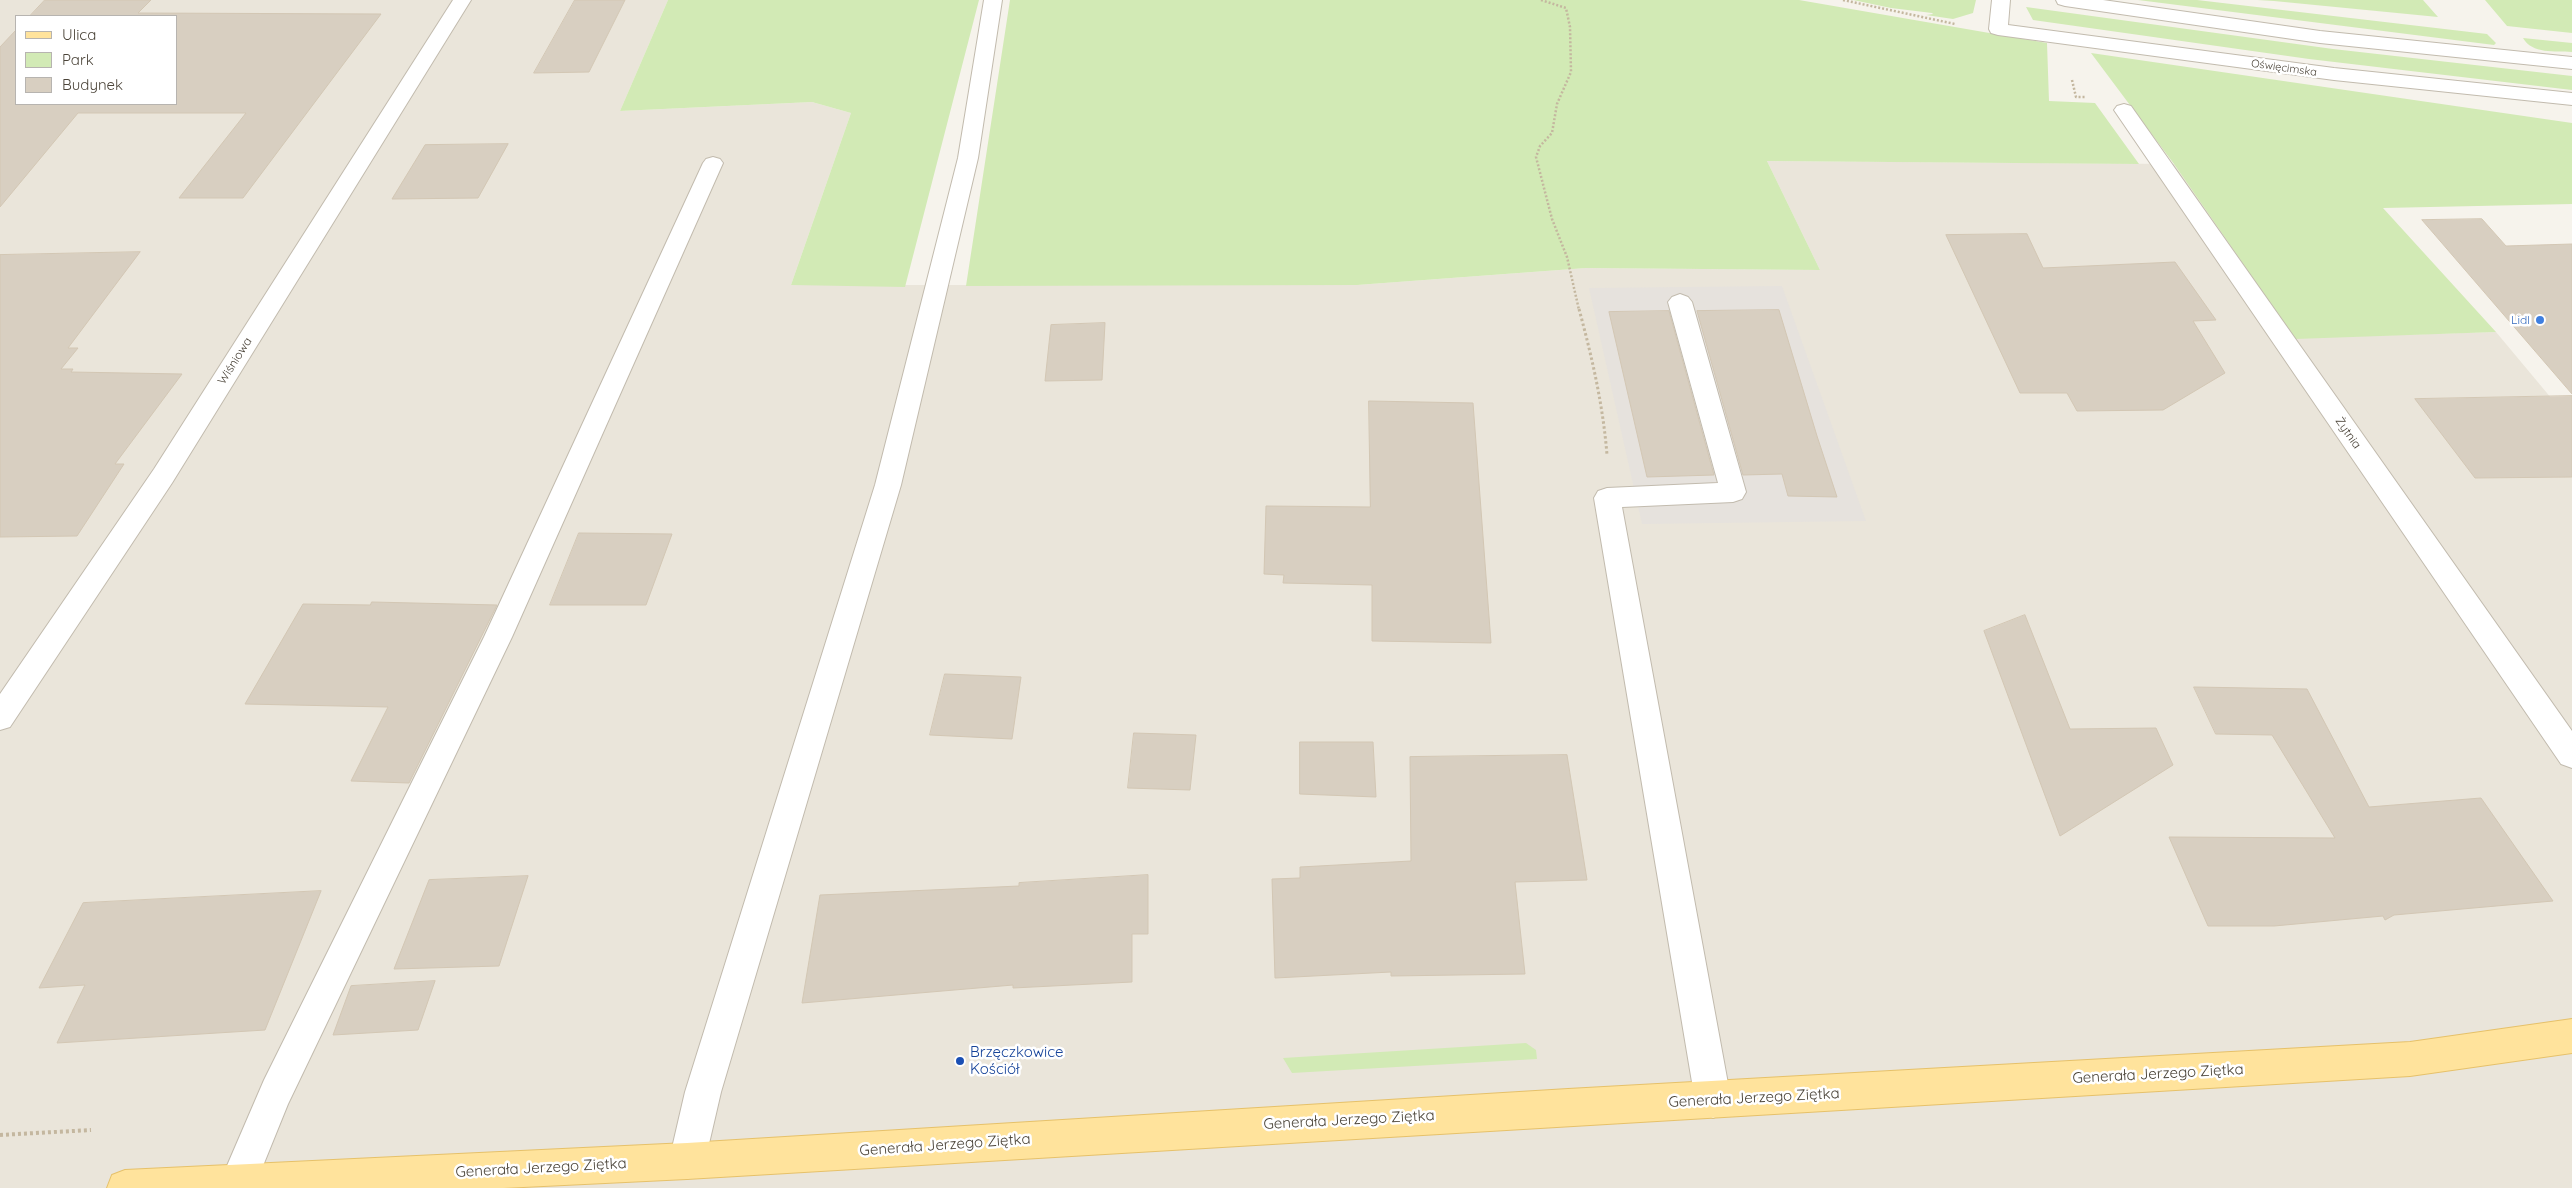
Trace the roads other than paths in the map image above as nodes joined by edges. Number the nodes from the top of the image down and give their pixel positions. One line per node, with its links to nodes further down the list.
1 (462, 0): 10 (street, Wiśniowa)
2 (993, 0): 14 (street)
3 (2001, 0): 6 (street, Oświęcimska)
4 (2066, 0): 5 (street)
5 (2572, 63)
6 (2572, 100)
7 (2124, 110): 11 (street, Żytnia)
8 (713, 163): 15 (street)
9 (1680, 302): 13 (street)
10 (0, 718)
11 (2572, 755)
12 (2572, 1036): 13 (main road, Generała Jerzego Ziętka)
13 (1713, 1100): 14 (main road, Generała Jerzego Ziętka)
14 (687, 1161): 15 (main road, Generała Jerzego Ziętka)
15 (238, 1182): 16 (main road, Generała Jerzego Ziętka)
16 (125, 1188)

